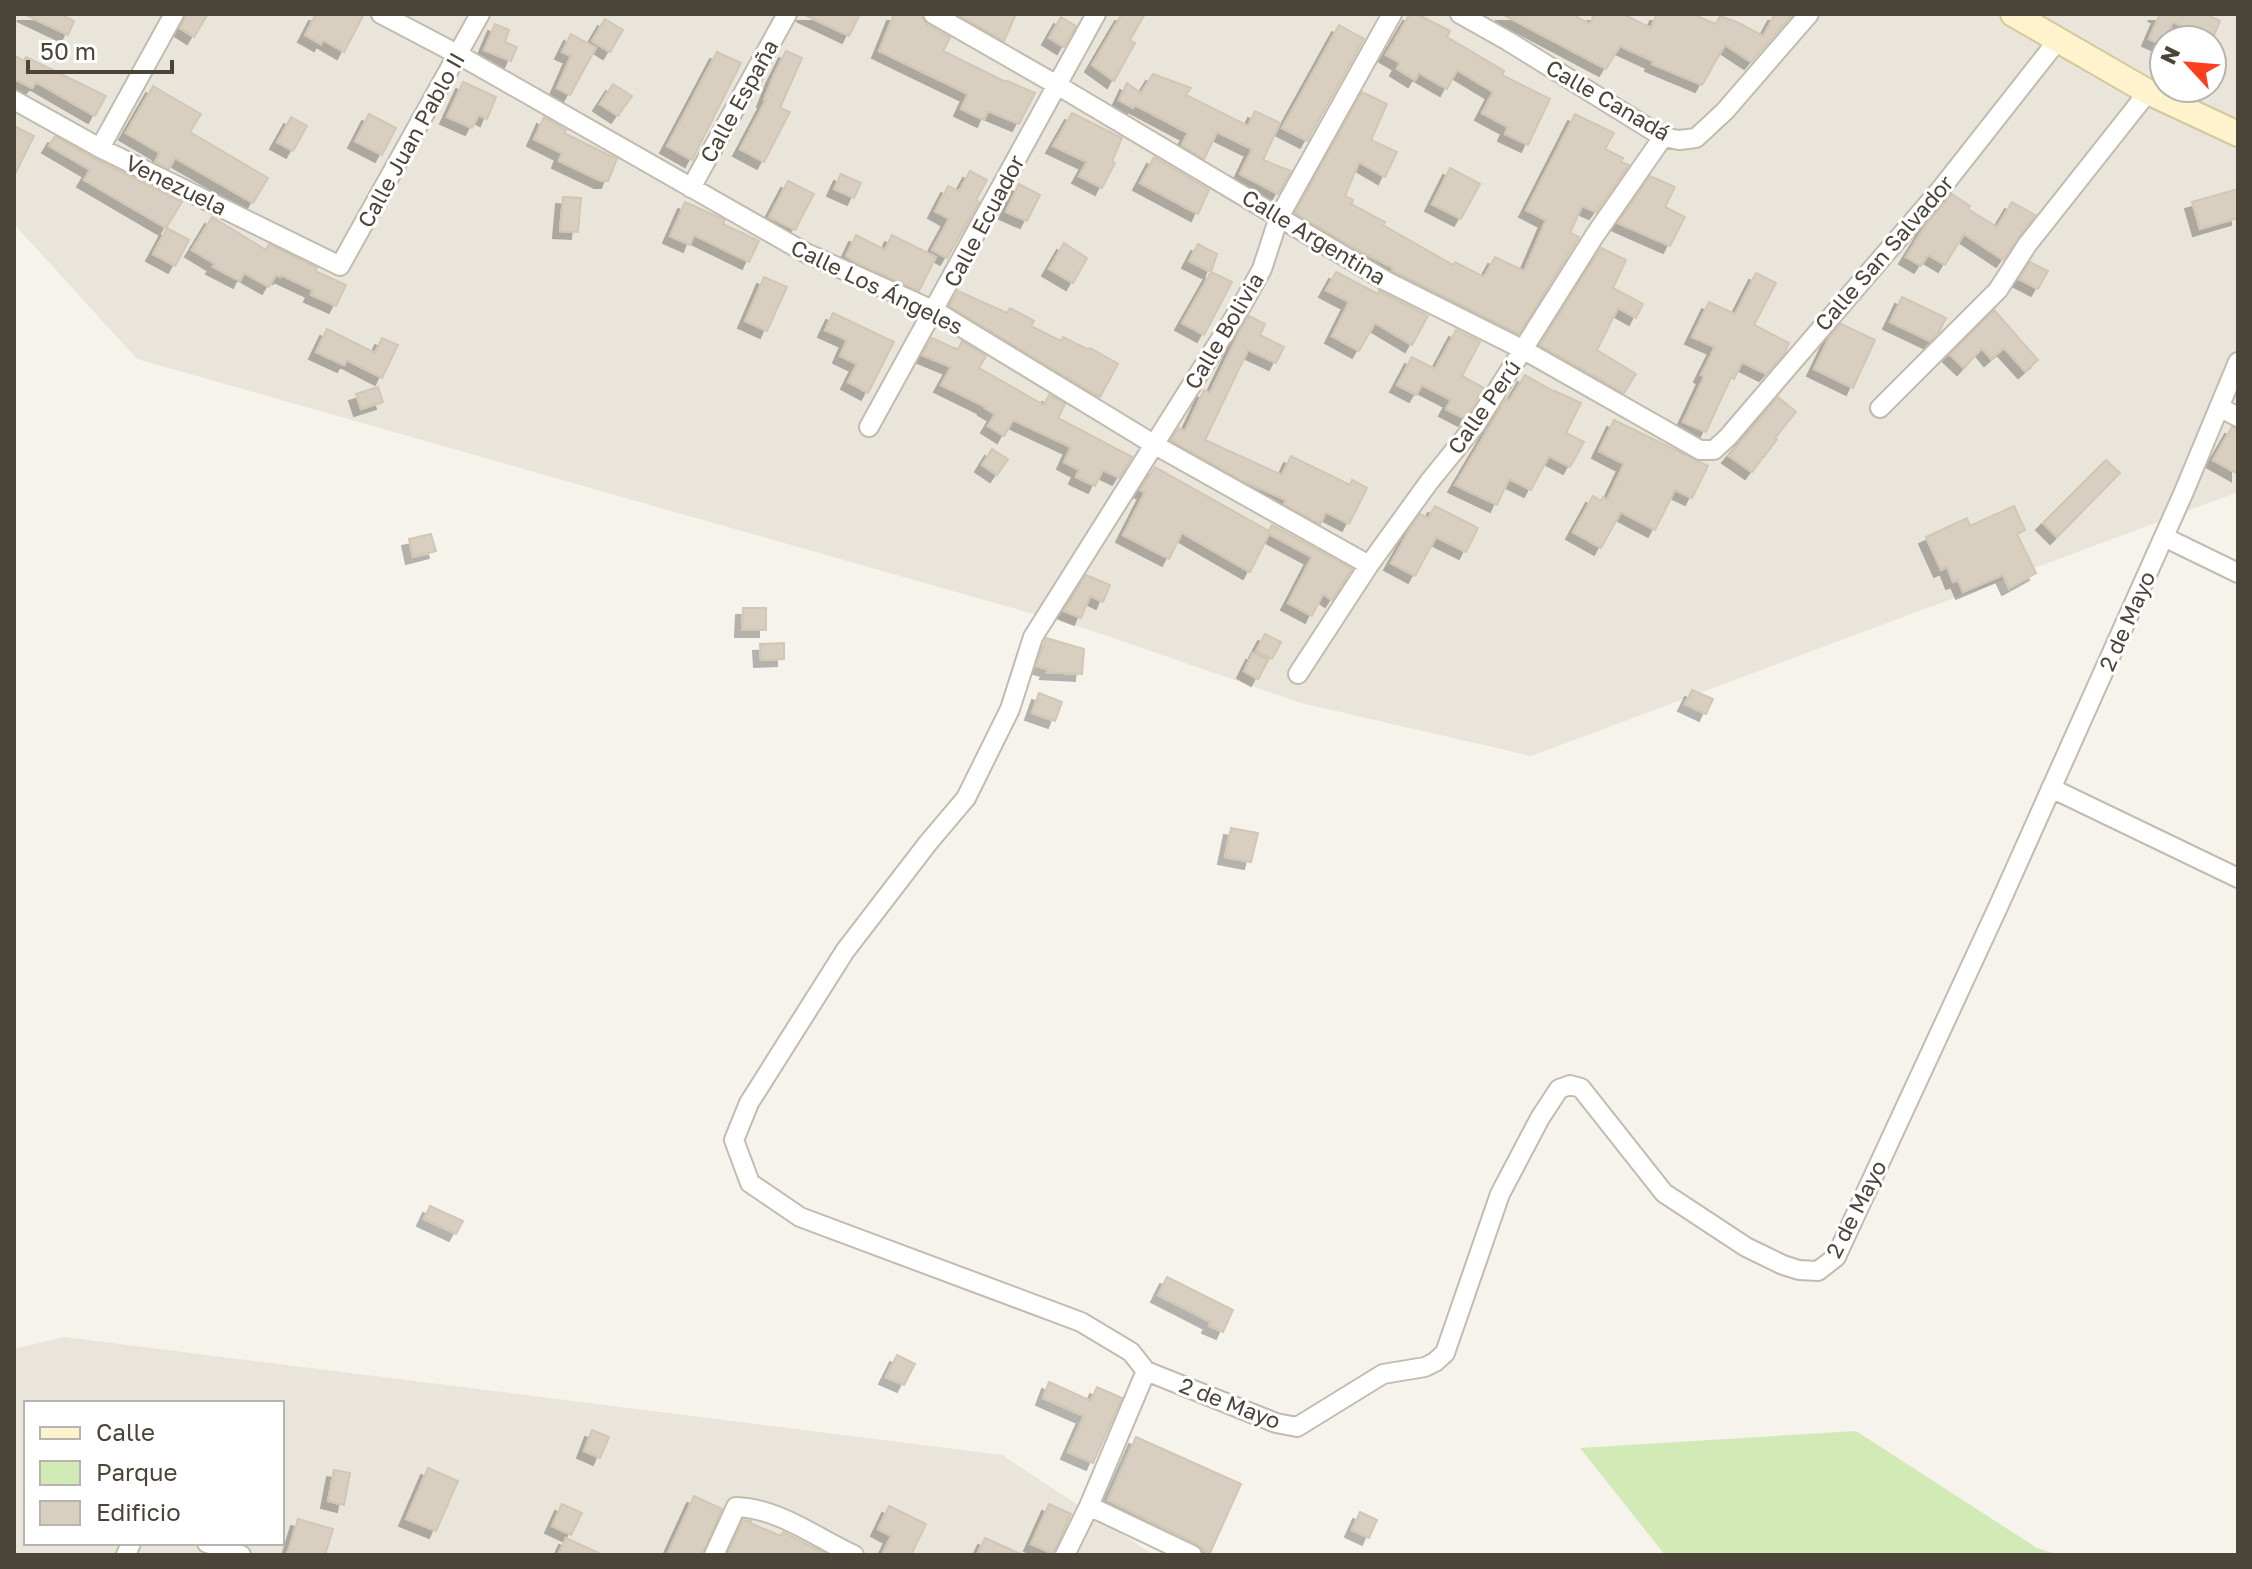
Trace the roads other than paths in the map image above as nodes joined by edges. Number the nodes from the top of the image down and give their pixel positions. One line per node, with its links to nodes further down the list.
1 (174, 14): 19 (street)
2 (381, 14): 12 (street, Calle Los Ángeles)
3 (480, 14): 12 (street, Calle Juan Pablo II)
4 (787, 14): 20 (street, Calle España)
5 (933, 14): 13 (street, Calle Argentina)
6 (1096, 14): 13 (street, Calle Ecuador)
7 (1392, 14): 21 (street, Calle Bolivia)
8 (1460, 14): 18 (street, Calle Canadá)
9 (1809, 14): 18 (street, Calle Canadá)
10 (2023, 16): 11 (street)
11 (2058, 40): 14 (street); 31 (street, Calle San Salvador)
12 (459, 55): 20 (street, Calle Los Ángeles); 22 (street, Calle Juan Pablo II)
13 (1057, 85): 21 (street, Calle Argentina); 23 (street, Calle Ecuador)
14 (2148, 92): 27 (street)
15 (14, 100): 19 (street, Venezuela)
16 (2174, 104): 17 (street)
17 (2238, 134)
18 (1663, 137): 24 (street, Calle Perú)
19 (100, 148): 22 (street, Venezuela)
20 (691, 188): 23 (street, Calle Los Ángeles)
21 (1279, 217): 24 (street, Calle Argentina); 30 (street, Calle Bolivia)
22 (340, 266)
23 (935, 311): 29 (street, Calle Ecuador); 30 (street, Calle Los Ángeles)
24 (1524, 350): 31 (street, Calle Argentina); 33 (street, Calle Perú)
25 (2238, 362): 26 (street, 2 de Mayo)
26 (2219, 407): 28 (street); 32 (street, 2 de Mayo)
27 (1880, 408)
28 (2238, 417)
29 (869, 427)
30 (1155, 445): 33 (street, Calle Los Ángeles); 38 (street, Calle Bolivia)
31 (1700, 450)
32 (2164, 537): 34 (street); 36 (street, 2 de Mayo)
33 (1369, 565): 35 (street, Calle Perú)
34 (2238, 573)
35 (1298, 674)
36 (2051, 788): 37 (street); 38 (street, 2 de Mayo)
37 (2237, 875)
38 (1146, 1371): 39 (street)
39 (1089, 1506): 44 (street); 45 (street)
40 (213, 1545): 41 (street)
41 (241, 1555)
42 (714, 1555): 43 (street)
43 (854, 1555)
44 (1065, 1555)
45 (1192, 1555)

